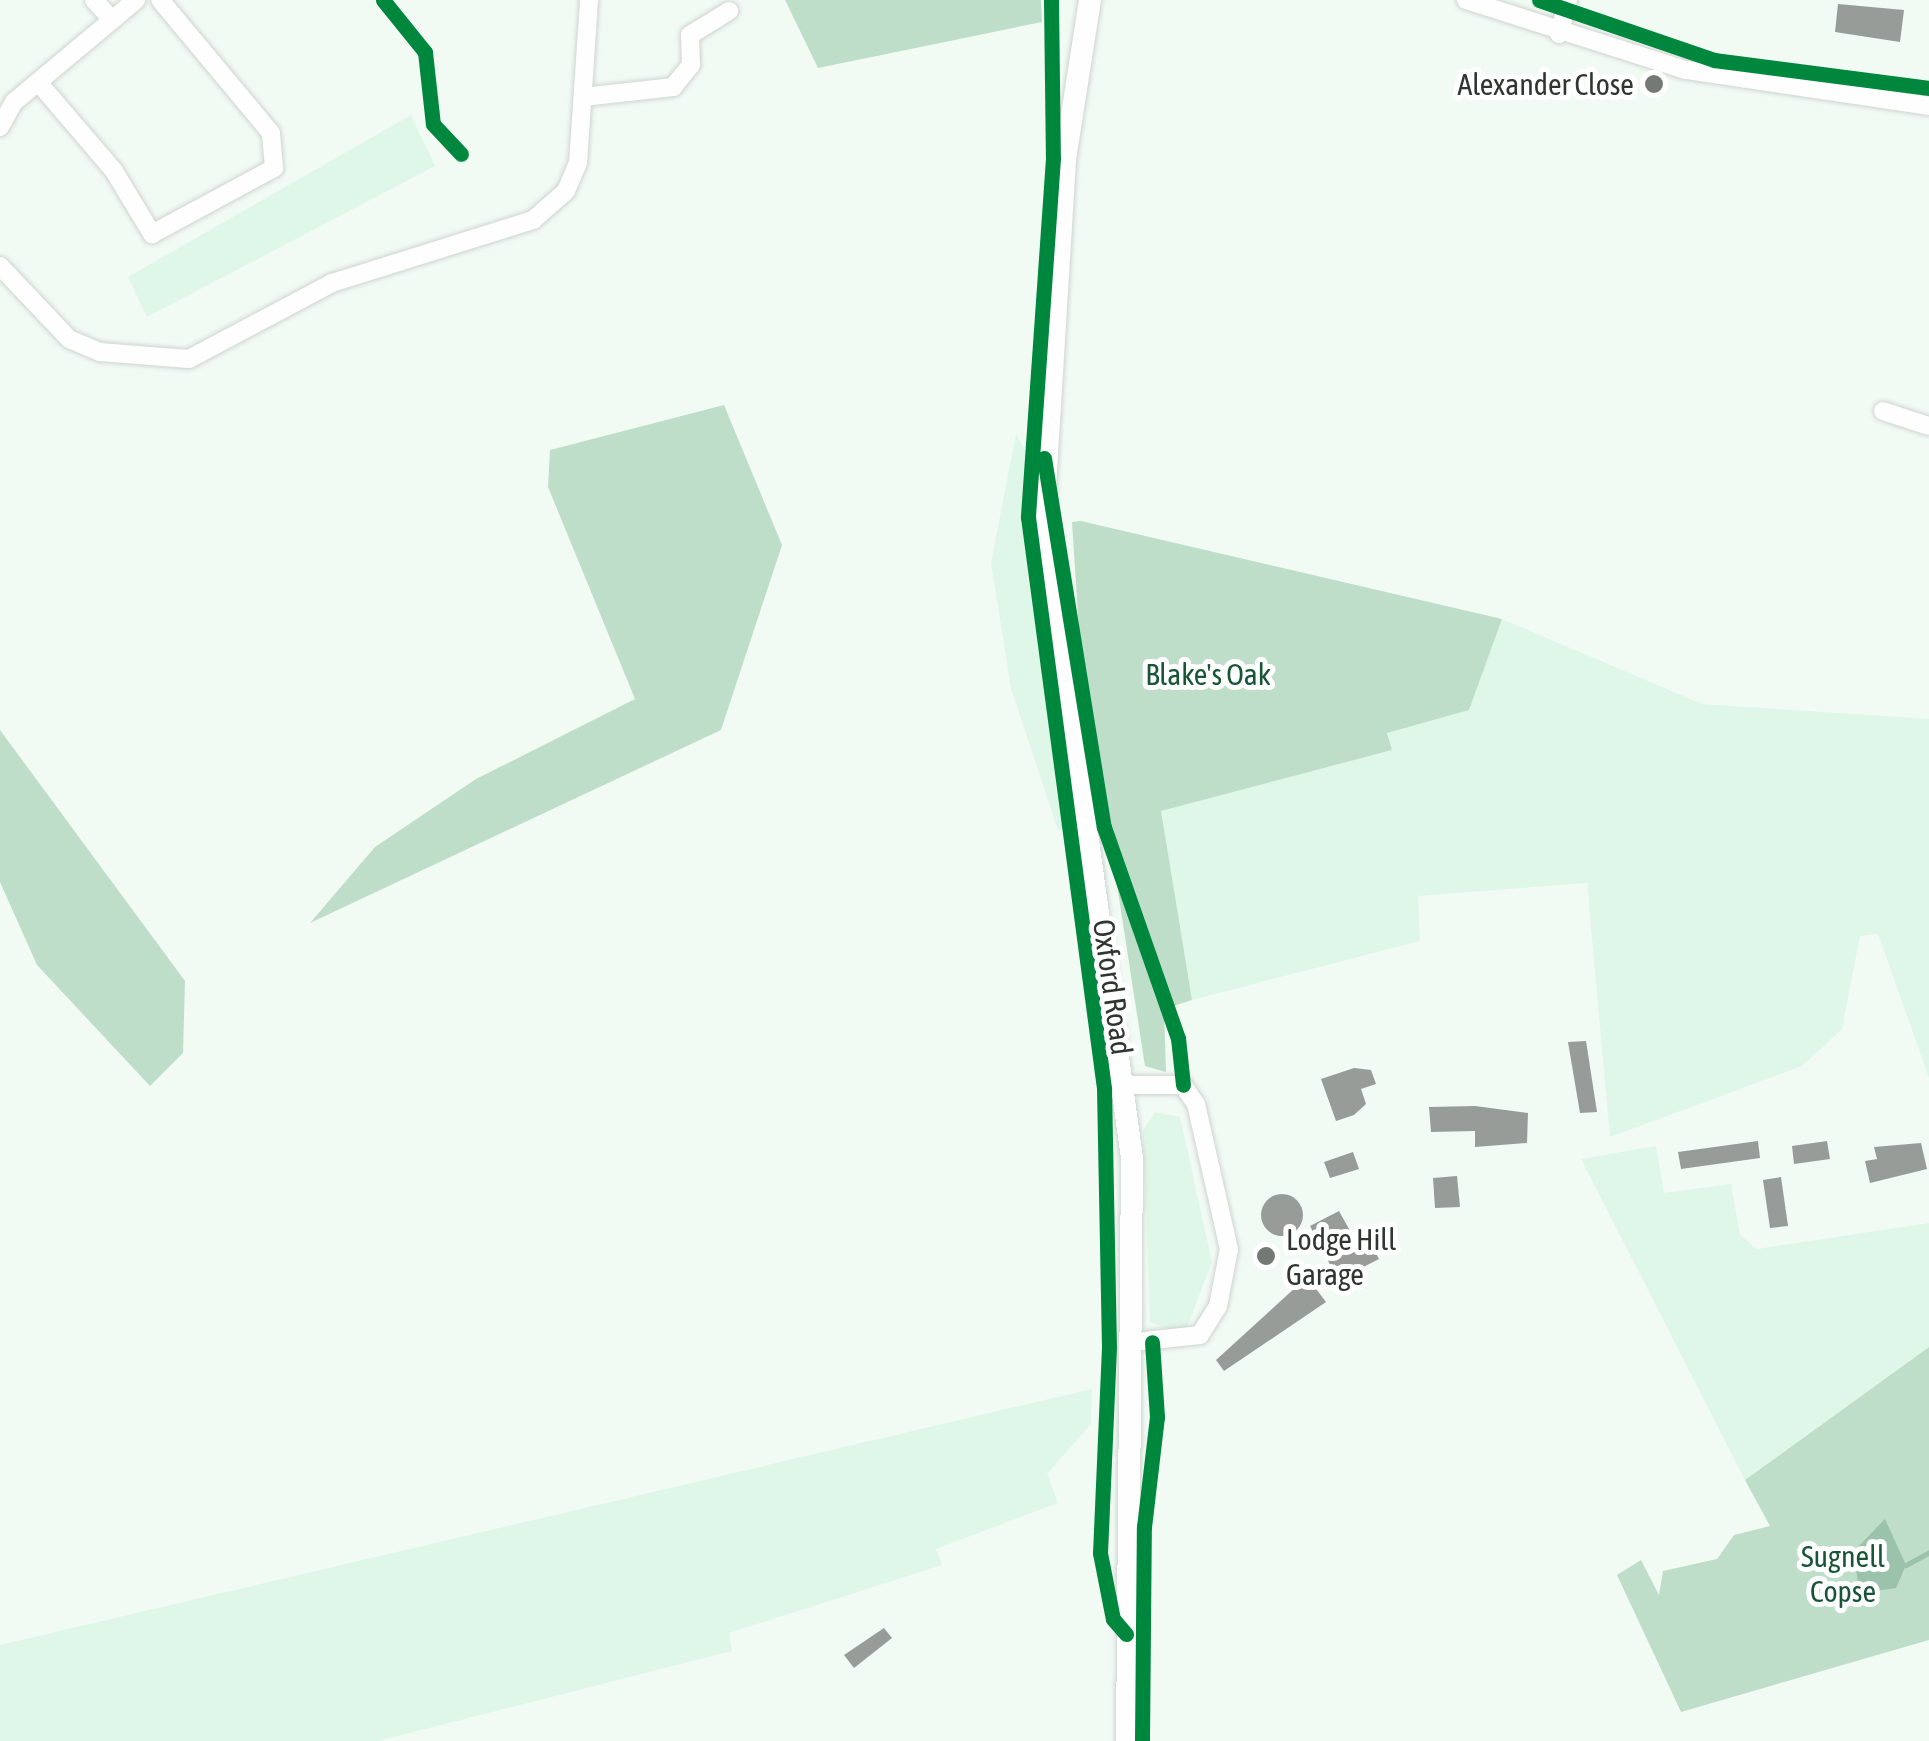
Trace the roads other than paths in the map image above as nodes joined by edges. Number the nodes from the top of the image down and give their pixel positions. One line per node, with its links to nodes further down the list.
1 (94, 0): 9 (street)
2 (136, 0): 9 (street)
3 (160, 0): 11 (street)
4 (589, 0): 12 (street)
5 (1090, 0): 18 (main road, Oxford Road)
6 (1466, 0): 10 (street)
7 (1568, 0): 10 (street)
8 (729, 11): 12 (street)
9 (112, 20): 11 (street)
10 (1558, 34): 13 (street)
11 (38, 82): 14 (street)
12 (582, 97): 15 (street)
13 (1929, 106)
14 (0, 127)
15 (0, 266)
16 (1883, 411): 17 (street)
17 (1929, 426)
18 (1127, 1085): 19 (main road, Oxford Road); 19 (street)
19 (1135, 1342): 20 (main road, Oxford Road)
20 (1127, 1741)

